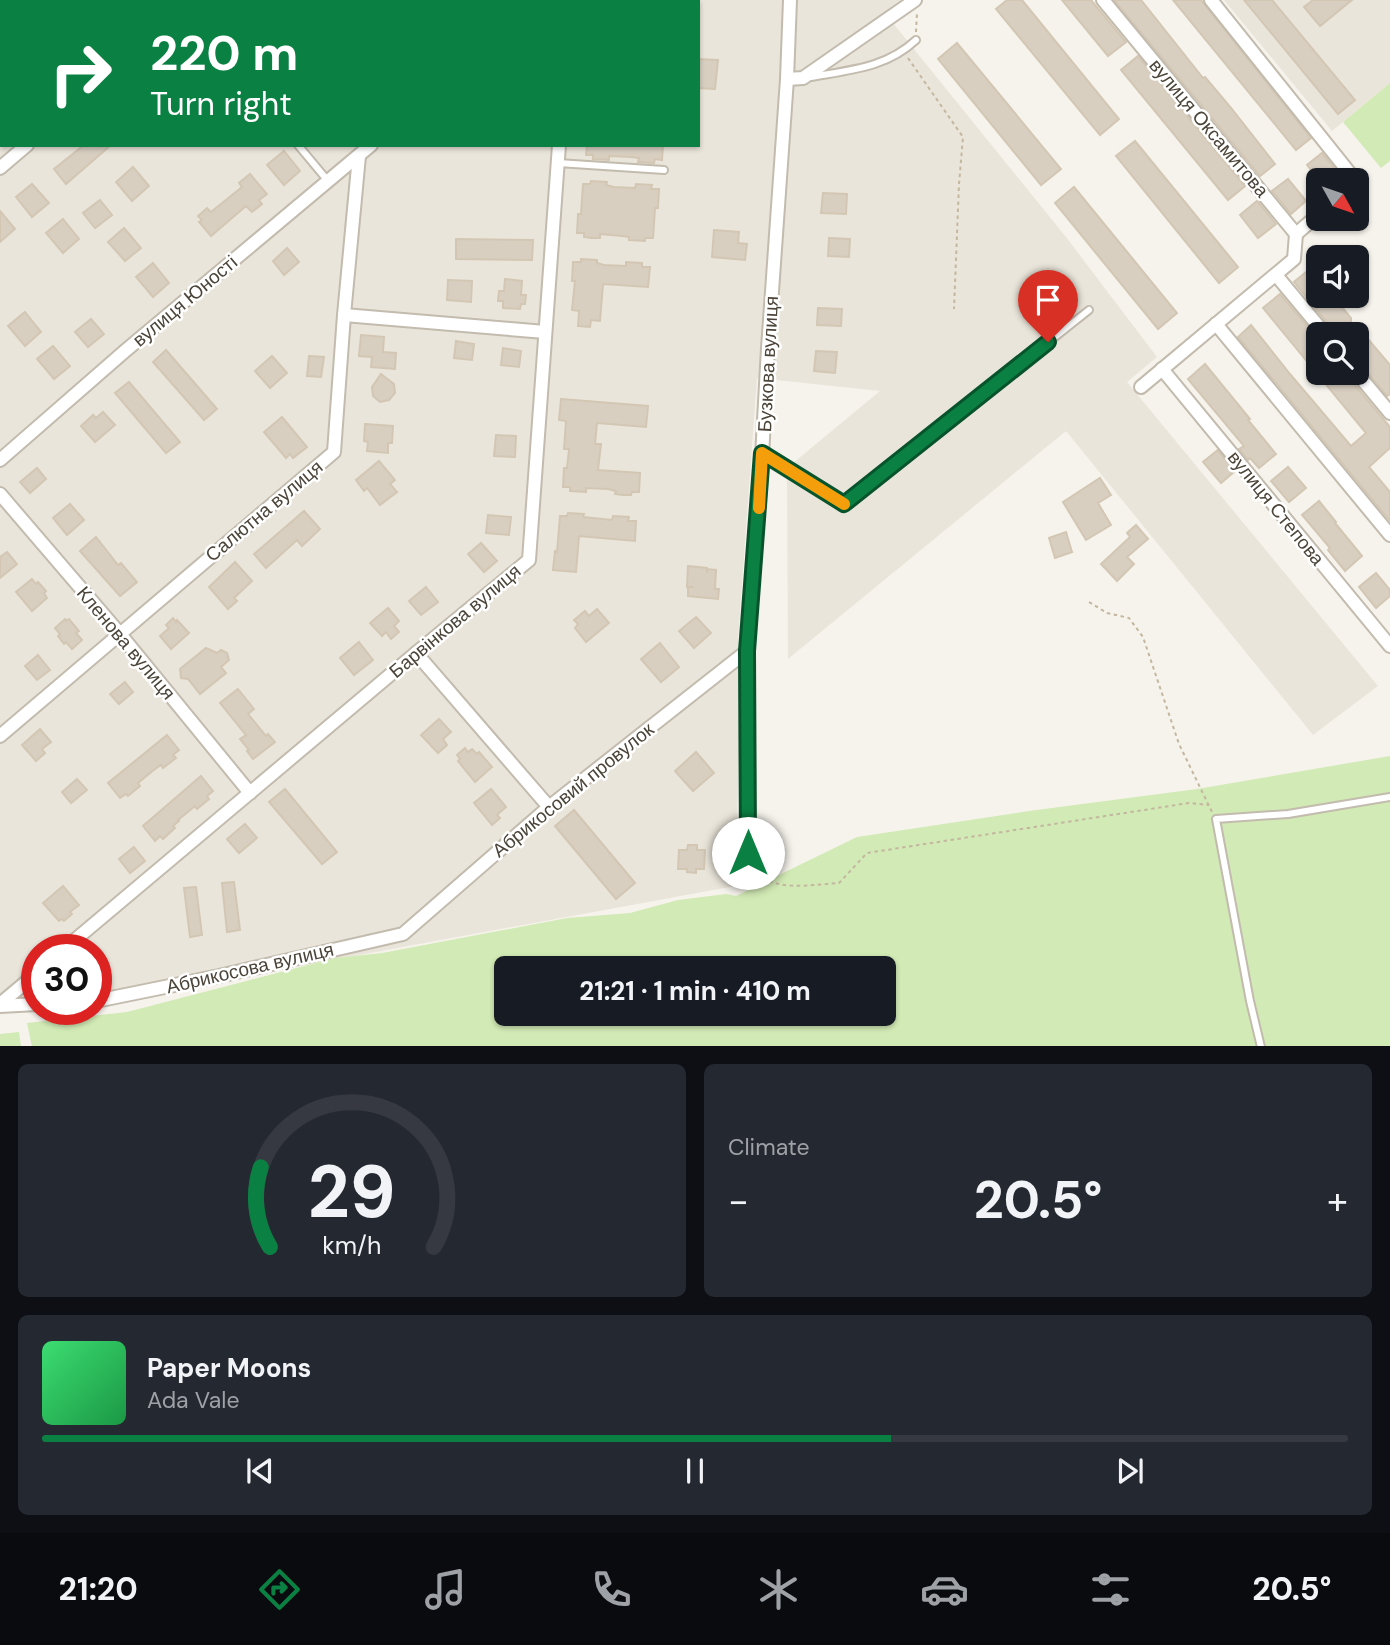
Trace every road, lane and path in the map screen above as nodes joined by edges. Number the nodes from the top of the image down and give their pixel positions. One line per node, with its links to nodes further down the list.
1 (790, 0): 7 (street, Бузкова вулиця)
2 (1103, 0): 20 (street, вулиця Оксамитова)
3 (1211, 0): 16 (street)
4 (916, 7): 5 (path); 8 (street)
5 (916, 40): 6 (lane)
6 (904, 51): 8 (lane); 22 (path)
7 (787, 79): 8 (street); 32 (street, Бузкова вулиця)
8 (803, 79)
9 (25, 147): 15 (street)
10 (300, 147): 18 (lane)
11 (369, 147): 13 (street, вулиця Юності)
12 (559, 147): 14 (street, Барвінкова вулиця)
13 (359, 156): 18 (street, вулиця Юності); 24 (street, Салютна вулиця)
14 (558, 163): 17 (lane); 27 (street, Барвінкова вулиця)
15 (0, 168)
16 (1347, 168)
17 (664, 170)
18 (328, 181): 33 (street, вулиця Юності)
19 (1306, 225): 20 (street)
20 (1296, 234): 21 (street)
21 (1276, 275): 25 (street); 26 (street)
22 (954, 309)
23 (1089, 310): 32 (lane)
24 (344, 315): 27 (street); 37 (street, Салютна вулиця)
25 (1315, 322)
26 (1216, 324): 28 (street); 35 (street)
27 (545, 332): 40 (street, Барвінкова вулиця)
28 (1162, 369): 30 (street); 38 (street, вулиця Степова)
29 (1367, 385): 31 (street)
30 (1140, 387)
31 (1390, 413)
32 (762, 453): 39 (street, Бузкова вулиця)
33 (0, 460)
34 (0, 494): 37 (street, Кленова вулиця)
35 (1390, 535)
36 (1089, 602): 44 (path)
37 (120, 634): 41 (street, Салютна вулиця); 42 (street, Кленова вулиця)
38 (1390, 646)
39 (747, 651): 45 (street, Абрикосовий провулок); 47 (street, Бузкова вулиця)
40 (416, 653): 42 (street, Барвінкова вулиця); 45 (street)
41 (0, 736)
42 (250, 793): 48 (street, Барвінкова вулиця)
43 (1390, 797): 46 (lane)
44 (1209, 805): 46 (path); 47 (path)
45 (549, 807): 49 (street, Абрикосовий провулок)
46 (1216, 819): 54 (lane)
47 (748, 853)
48 (82, 934)
49 (403, 934): 51 (street, Абрикосова вулиця)
50 (21, 987): 53 (street)
51 (112, 998)
52 (21, 1004): 53 (street)
53 (0, 1005)
54 (1261, 1046)

